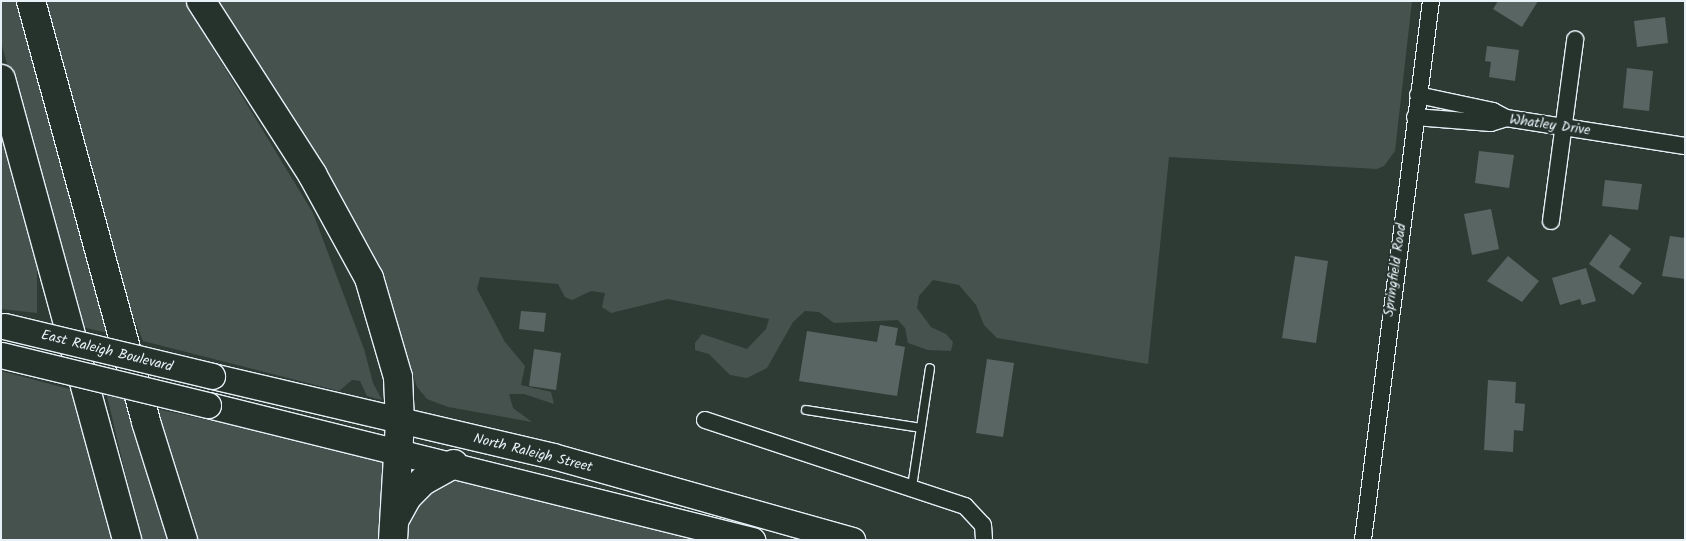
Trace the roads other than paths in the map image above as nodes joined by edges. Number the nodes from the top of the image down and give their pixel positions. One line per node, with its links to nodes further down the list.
1 (31, 1): 25 (highway)
2 (201, 1): 18 (highway)
3 (1431, 1): 6 (street, Springfield Road)
4 (1575, 40): 9 (street)
5 (1, 79): 24 (highway)
6 (1418, 94): 7 (street, Springfield Road); 8 (street)
7 (1415, 116): 8 (street, Whatley Drive); 29 (street, Springfield Road)
8 (1506, 118): 9 (street, Whatley Drive)
9 (1564, 127): 10 (street, Whatley Drive); 11 (street)
10 (1685, 146)
11 (1551, 221)
12 (3, 326): 15 (main road, East Raleigh Boulevard, bridge)
13 (1, 355): 20 (main road, East Raleigh Boulevard, bridge)
14 (930, 368): 19 (lane)
15 (212, 376): 18 (main road, North Raleigh Street)
16 (806, 410): 19 (lane)
17 (705, 420): 22 (street)
18 (400, 422): 20 (highway); 27 (main road, North Raleigh Street)
19 (921, 428): 22 (lane)
20 (398, 451): 21 (main road); 23 (highway)
21 (454, 464): 23 (highway); 26 (main road)
22 (912, 487): 28 (street)
23 (394, 530)
24 (127, 540)
25 (183, 540)
26 (752, 540)
27 (852, 540)
28 (984, 540)
29 (1363, 540)

